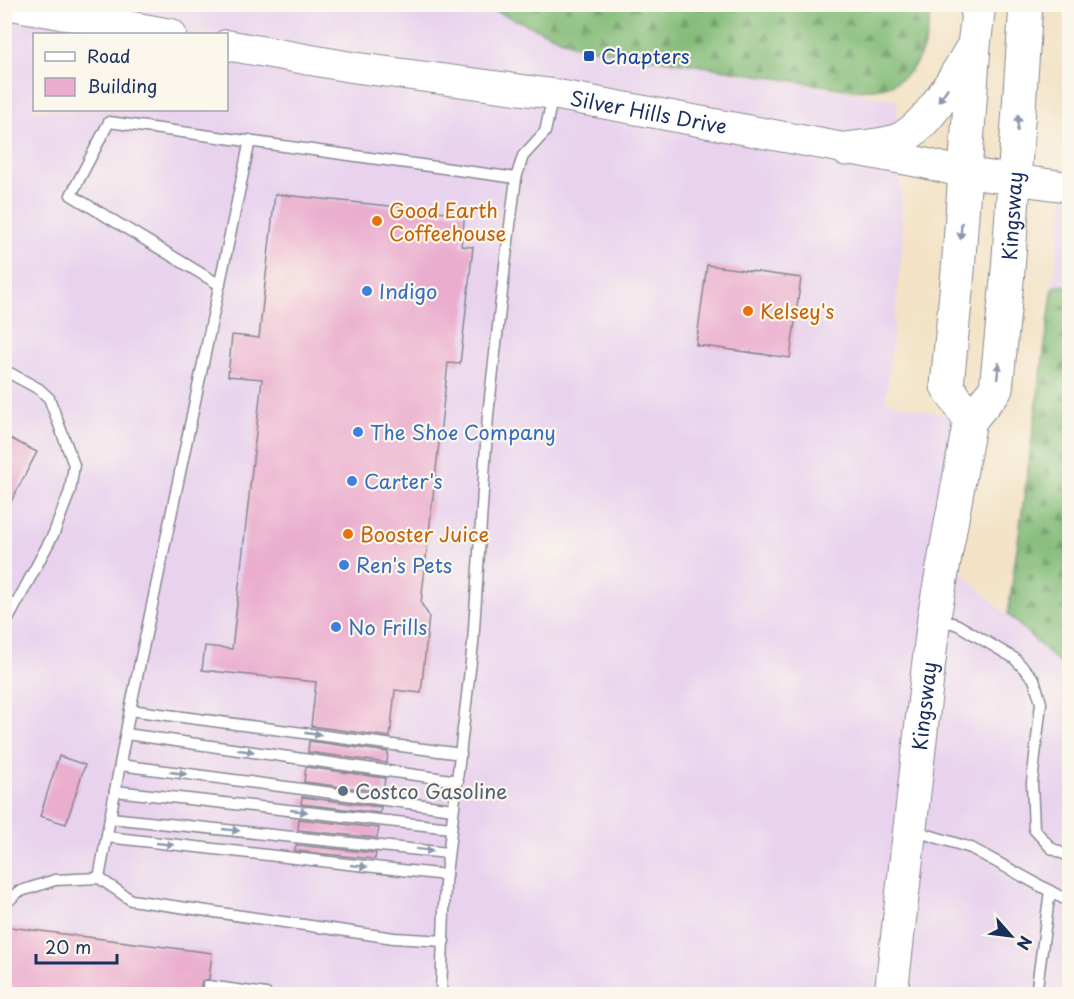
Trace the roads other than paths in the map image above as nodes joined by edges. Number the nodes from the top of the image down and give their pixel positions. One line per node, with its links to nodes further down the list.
1 (6, 4): 4 (street)
2 (979, 4): 6 (main road)
3 (1026, 4): 12 (main road, Kingsway, one-way to 3)
4 (166, 33)
5 (228, 45): 7 (street, Silver Hills Drive)
6 (974, 46): 9 (main road, one-way to 9); 10 (main road)
7 (553, 94): 9 (street, Silver Hills Drive); 11 (lane)
8 (250, 141): 11 (lane); 14 (lane); 14 (lane)
9 (846, 149): 10 (street, Silver Hills Drive)
10 (965, 173): 12 (street, Silver Hills Drive); 16 (main road, one-way to 16)
11 (516, 178): 21 (lane)
12 (1014, 181): 13 (street, Silver Hills Drive); 16 (main road, Kingsway, one-way to 12)
13 (1070, 188)
14 (220, 285): 19 (lane)
15 (4, 370): 18 (lane)
16 (970, 420): 17 (main road, Kingsway)
17 (933, 617): 28 (main road, Kingsway); 31 (lane)
18 (4, 627)
19 (130, 710): 20 (lane); 21 (lane, one-way to 21)
20 (126, 734): 22 (lane); 23 (lane, one-way to 23)
21 (460, 754): 23 (lane)
22 (120, 765): 24 (lane); 25 (lane, one-way to 25)
23 (458, 780): 25 (lane)
24 (116, 791): 26 (lane); 27 (lane, one-way to 27)
25 (453, 809): 27 (lane)
26 (110, 818): 29 (lane); 30 (lane, one-way to 30)
27 (451, 828): 30 (lane)
28 (909, 829): 34 (lane); 41 (main road, Kingsway)
29 (107, 837): 32 (lane, one-way to 32); 33 (lane)
30 (448, 853): 32 (lane)
31 (1070, 857)
32 (446, 875): 37 (lane)
33 (99, 878): 36 (lane); 37 (lane)
34 (1050, 891): 35 (lane); 42 (lane)
35 (1070, 902)
36 (4, 905)
37 (444, 941): 40 (lane)
38 (208, 986): 39 (lane)
39 (266, 994)
40 (441, 994)
41 (891, 994)
42 (1036, 994)

